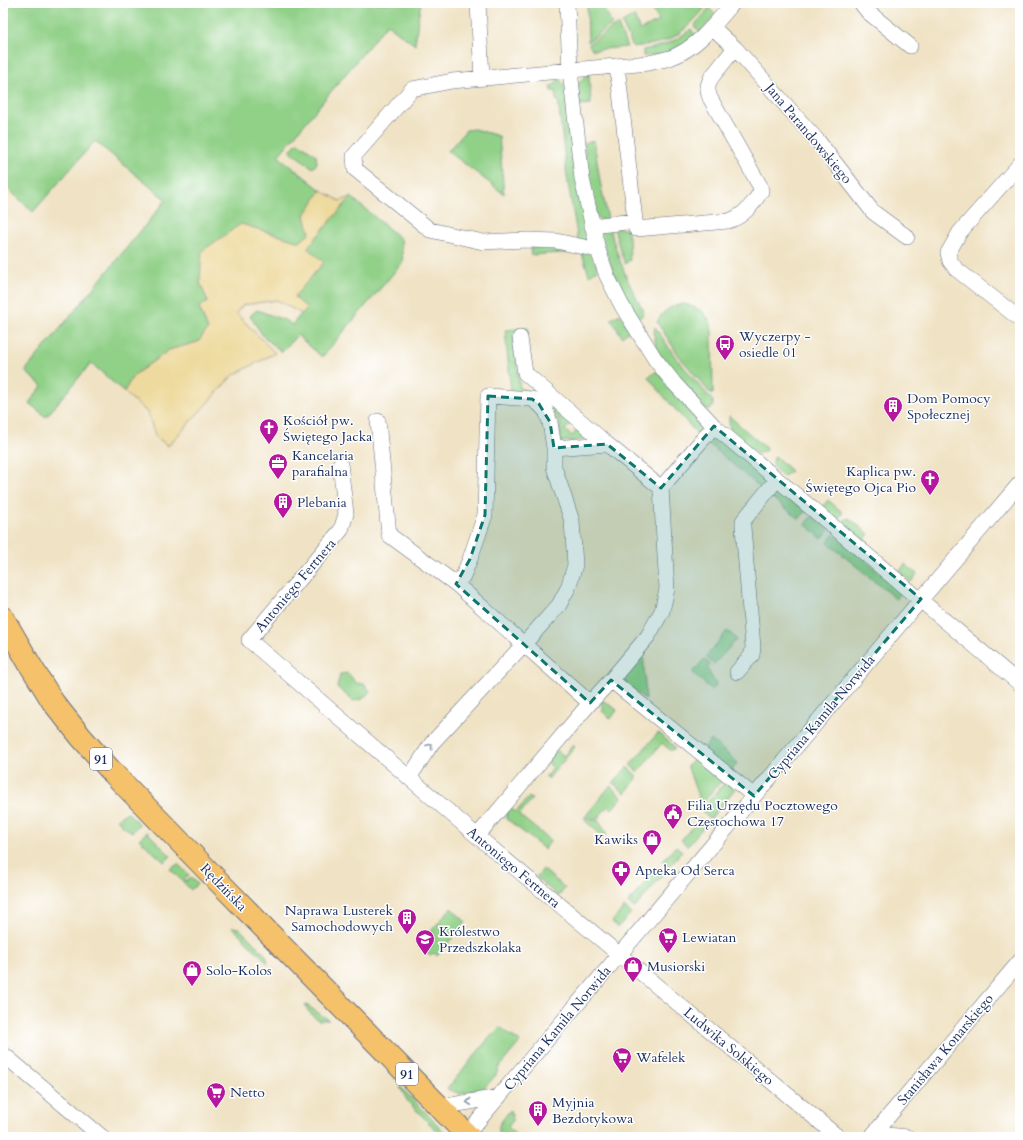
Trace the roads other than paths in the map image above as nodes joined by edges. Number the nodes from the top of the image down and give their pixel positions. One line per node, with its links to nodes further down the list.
1 (478, 3): 10 (street)
2 (567, 3): 9 (street)
3 (733, 3): 5 (street)
4 (860, 3): 6 (street)
5 (712, 27): 7 (street, Jana Parandowskiego); 8 (street)
6 (910, 46)
7 (735, 48): 12 (street); 14 (street, Jana Parandowskiego)
8 (617, 66): 9 (street); 12 (street)
9 (570, 70): 10 (street); 13 (street)
10 (482, 78): 15 (street)
11 (1020, 164): 16 (street)
12 (634, 220): 13 (street)
13 (592, 226): 15 (street)
14 (907, 237)
15 (598, 250): 19 (street)
16 (1020, 319)
17 (520, 338): 20 (street)
18 (378, 421): 26 (street)
19 (714, 426): 23 (street); 25 (street)
20 (607, 444): 21 (street); 25 (street)
21 (554, 448): 26 (street); 29 (street)
22 (340, 464): 34 (street, Antoniego Fertnera)
23 (777, 479): 27 (street); 30 (street)
24 (1020, 483): 27 (street, Cypriana Kamila Norwida)
25 (661, 488): 31 (street)
26 (456, 584): 29 (street)
27 (921, 599): 32 (street); 35 (street, Cypriana Kamila Norwida)
28 (3, 618): 41 (main road, Rędzińska / 91)
29 (524, 644): 33 (street); 34 (street, one-way to 29)
30 (737, 672)
31 (611, 680): 33 (street); 35 (street)
32 (1020, 684)
33 (590, 703): 36 (street)
34 (409, 778): 36 (street, Antoniego Fertnera)
35 (754, 796): 37 (street, Cypriana Kamila Norwida)
36 (477, 836): 37 (street, Antoniego Fertnera)
37 (620, 954): 40 (street, Cypriana Kamila Norwida); 45 (street, Ludwika Solskiego)
38 (1020, 961): 42 (street, Stanisława Konarskiego)
39 (3, 1054): 44 (street)
40 (499, 1097): 41 (street, Cypriana Kamila Norwida, one-way to 41); 43 (street, Cypriana Kamila Norwida)
41 (440, 1107): 43 (main road, Rędzińska / 91)
42 (874, 1133): 46 (street)
43 (468, 1136)
44 (102, 1137)
45 (838, 1137)
46 (907, 1137)

